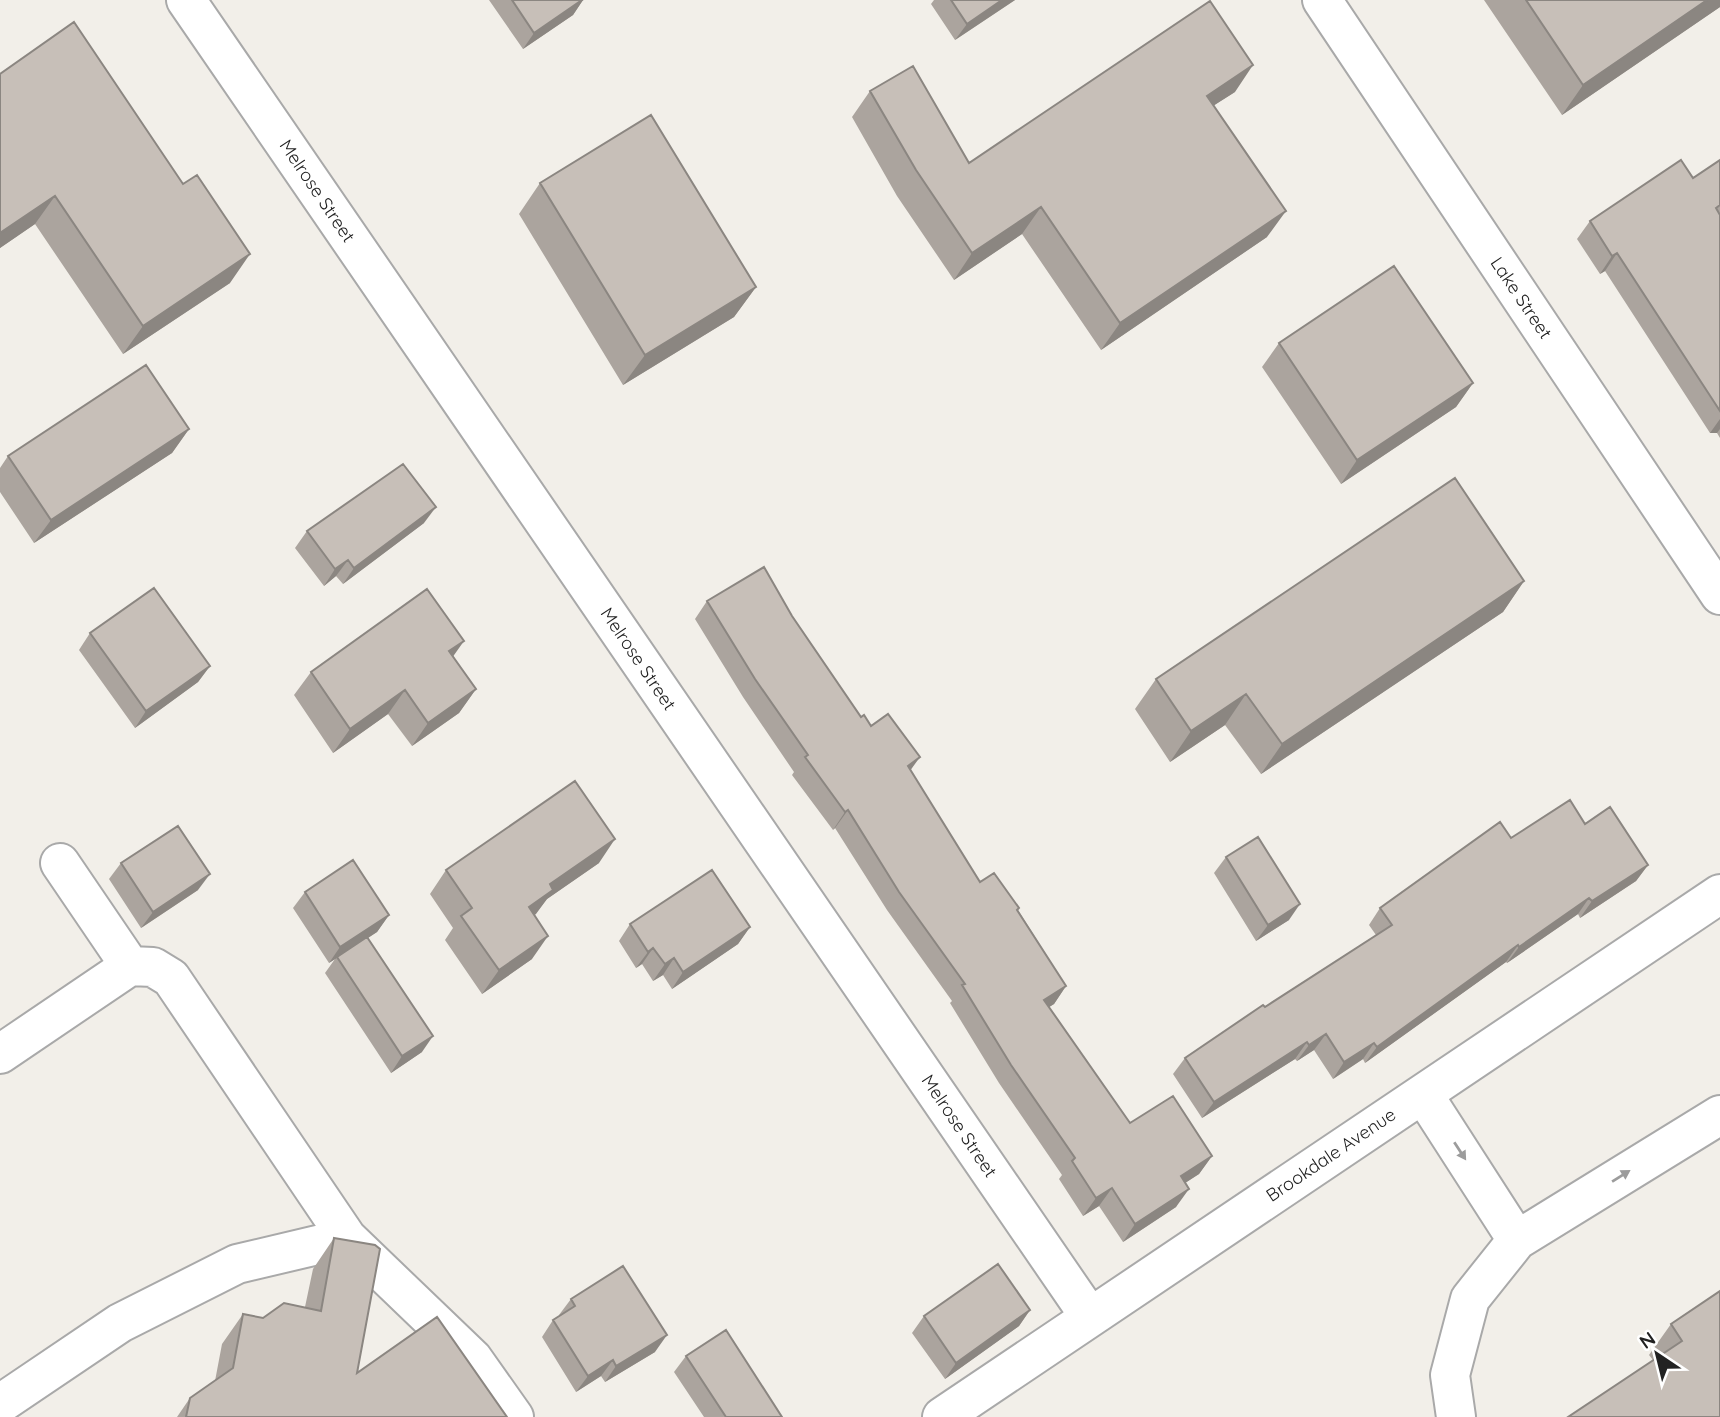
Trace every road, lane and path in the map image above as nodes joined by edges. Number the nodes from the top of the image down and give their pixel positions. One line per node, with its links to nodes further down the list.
1 (186, 0): 12 (street, Melrose Street)
2 (1322, 0): 3 (street, Lake Street)
3 (1720, 595)
4 (60, 863): 6 (street)
5 (1720, 894): 8 (street, Brookdale Avenue)
6 (130, 966): 7 (street); 10 (street)
7 (0, 1054)
8 (1423, 1094): 11 (street, one-way to 11); 12 (street, Brookdale Avenue)
9 (1720, 1115): 11 (street, one-way to 9)
10 (347, 1238): 13 (street); 15 (street)
11 (1517, 1240): 17 (street)
12 (1090, 1317): 16 (street, Brookdale Avenue)
13 (0, 1406): 14 (street)
14 (6, 1417)
15 (513, 1417)
16 (942, 1417)
17 (1456, 1417)

